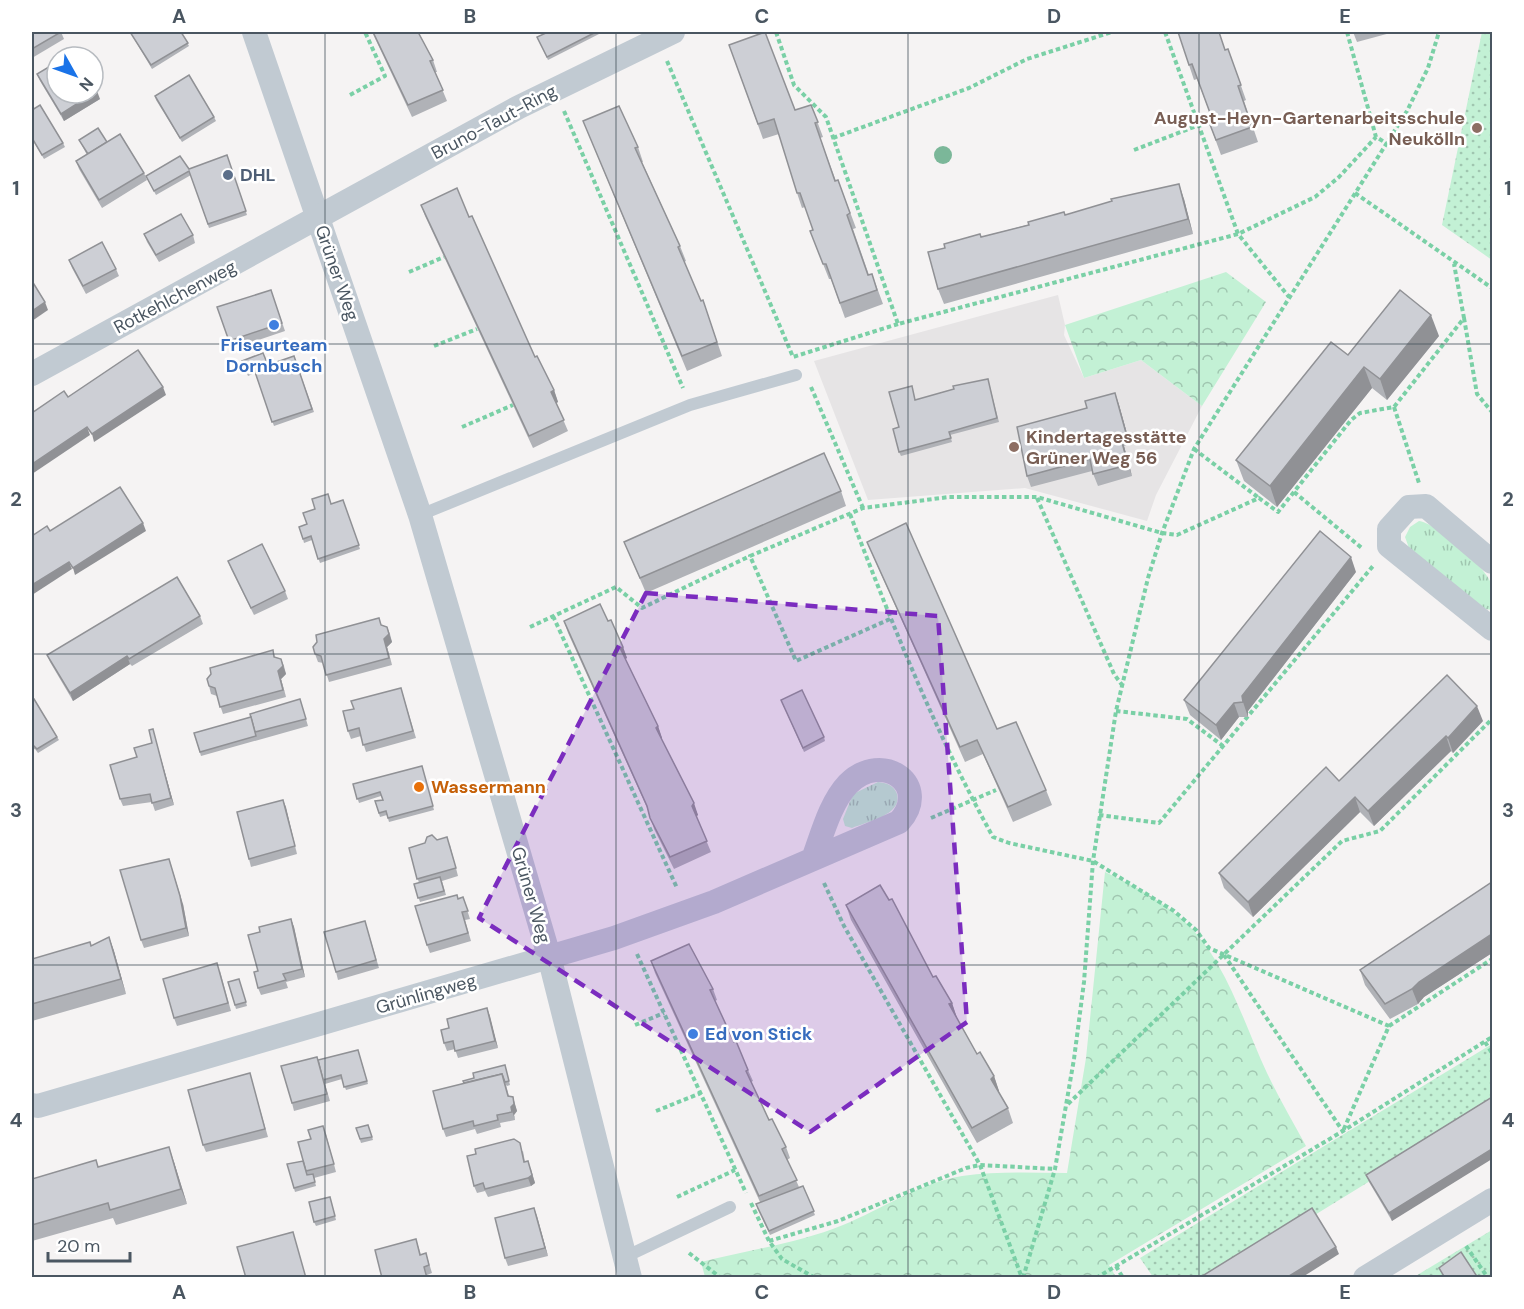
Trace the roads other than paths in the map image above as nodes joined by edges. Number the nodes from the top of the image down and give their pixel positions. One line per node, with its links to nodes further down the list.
1 (254, 32): 3 (street, Grüner Weg)
2 (673, 32): 3 (street, Bruno-Taut-Ring)
3 (318, 219): 4 (street, Rotkehlchenweg); 6 (street, Grüner Weg)
4 (32, 374)
5 (796, 375): 6 (lane)
6 (420, 515): 10 (street, Grüner Weg)
7 (1492, 562): 8 (street)
8 (1492, 629)
9 (816, 866): 10 (street, Grünlingweg)
10 (549, 956): 11 (street, Grünlingweg); 14 (street, Grüner Weg)
11 (32, 1105)
12 (1492, 1200): 15 (street)
13 (730, 1207): 14 (lane)
14 (628, 1267)
15 (1365, 1278)

